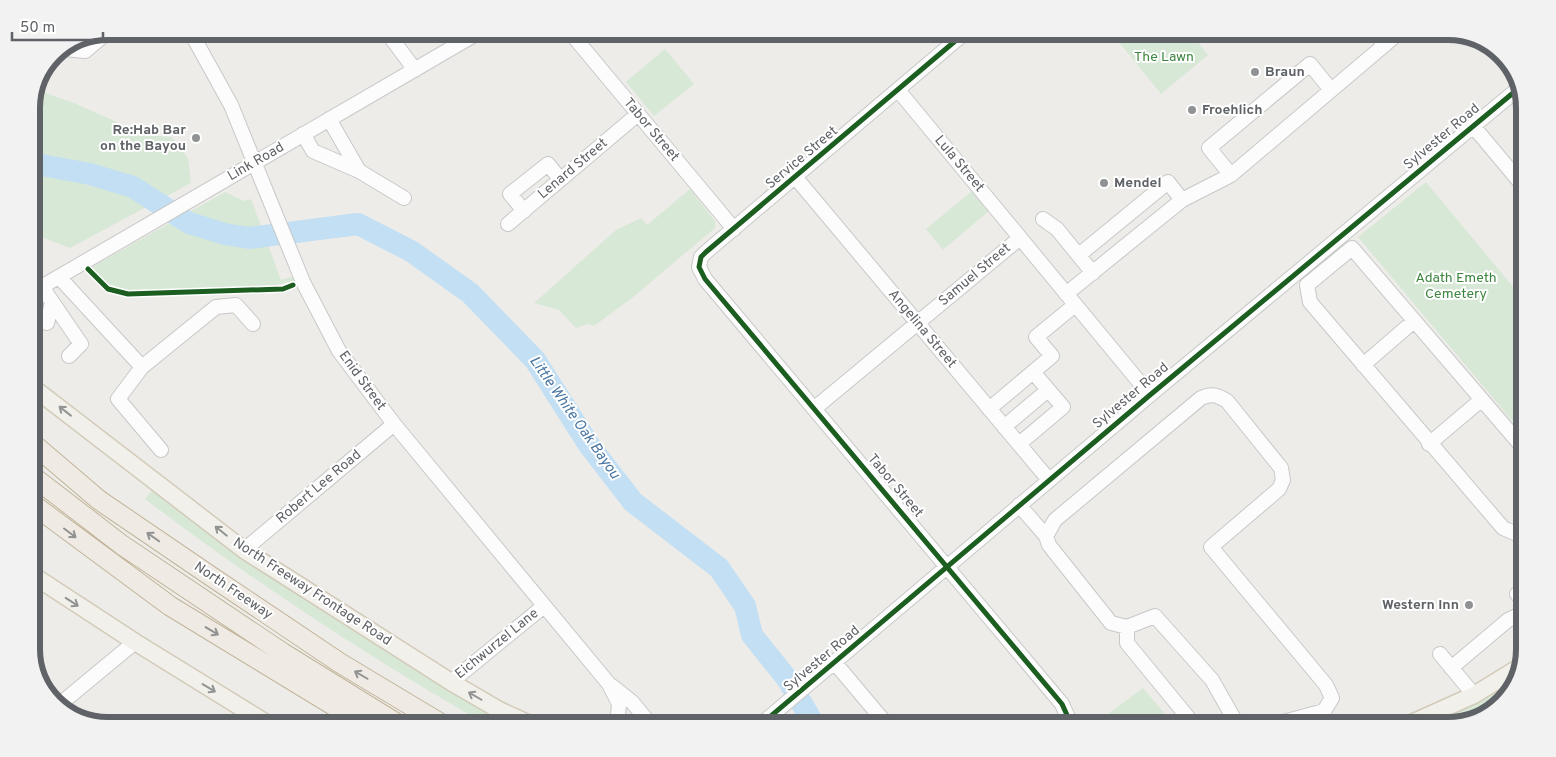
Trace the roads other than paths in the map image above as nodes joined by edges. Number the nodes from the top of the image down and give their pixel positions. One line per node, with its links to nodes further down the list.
1 (195, 40): 19 (street, Enid Street)
2 (393, 40): 11 (street)
3 (466, 40): 11 (street, Link Road)
4 (576, 40): 15 (street, Tabor Street)
5 (956, 40): 12 (street, Service Street)
6 (1381, 40): 9 (street)
7 (1391, 40): 9 (street)
8 (96, 42): 10 (street)
9 (1385, 45): 13 (street)
10 (73, 50)
11 (415, 70): 16 (street, Link Road)
12 (898, 90): 23 (street, Service Street); 31 (street, Lula Street)
13 (1331, 90): 21 (street); 21 (street)
14 (1514, 92): 17 (street, Sylvester Road)
15 (638, 114): 24 (street, Lenard Street); 30 (street, Tabor Street)
16 (329, 119): 18 (street, Link Road); 20 (street)
17 (1473, 126): 22 (street); 50 (street, Sylvester Road)
18 (303, 134): 19 (street, Link Road); 20 (street)
19 (254, 163): 35 (street, Link Road); 54 (street, Enid Street)
20 (359, 171): 25 (street)
21 (1231, 175): 26 (street)
22 (1516, 177)
23 (796, 178): 30 (street, Service Street); 43 (street, Angelina Street)
24 (560, 179): 27 (street, Lenard Street); 27 (street)
25 (404, 198)
26 (1182, 200): 32 (street); 34 (street)
27 (524, 211): 29 (street, Lenard Street)
28 (1043, 219): 32 (street)
29 (508, 224)
30 (734, 229): 33 (street, Service Street)
31 (1020, 238): 38 (street, Lula Street); 43 (street, Samuel Street)
32 (1079, 255): 34 (street)
33 (698, 263): 52 (street, Tabor Street)
34 (1093, 272): 38 (street)
35 (59, 277): 36 (street, Link Road); 46 (street)
36 (40, 288)
37 (40, 292): 39 (street)
38 (1071, 300): 47 (street); 50 (street, Lula Street)
39 (52, 302): 41 (street); 44 (street)
40 (1414, 321): 45 (street); 45 (street); 51 (street)
41 (46, 323)
42 (253, 324): 46 (street)
43 (918, 324): 52 (street, Samuel Street); 53 (street, Angelina Street)
44 (69, 356)
45 (1363, 365): 58 (street)
46 (142, 367): 60 (street)
47 (1033, 372): 48 (street); 53 (street)
48 (1048, 390): 55 (street); 57 (street)
49 (40, 393): 67 (main road, North Freeway Frontage Road, one-way to 49)
50 (1150, 395): 61 (street, Sylvester Road)
51 (1481, 400): 56 (street); 58 (street)
52 (815, 408): 68 (street, Tabor Street)
53 (990, 409): 55 (street, Angelina Street)
54 (394, 424): 67 (street, Robert Lee Road); 70 (street, Enid Street)
55 (1004, 427): 57 (street, Angelina Street)
56 (1516, 440)
57 (1019, 444): 61 (street, Angelina Street)
58 (1429, 444): 65 (street)
59 (40, 450): 81 (highway, North Freeway, one-way to 59)
60 (161, 450)
61 (1049, 480): 63 (street, Sylvester Road)
62 (40, 482): 85 (highway, North Freeway)
63 (1019, 506): 66 (street); 68 (street, Sylvester Road)
64 (40, 511): 84 (highway, one-way to 84)
65 (1516, 534)
66 (1046, 536): 72 (street); 96 (street)
67 (244, 550): 78 (main road, North Freeway Frontage Road)
68 (948, 567): 75 (street, Sylvester Road); 93 (street, Tabor Street)
69 (40, 580): 73 (main road, one-way to 73)
70 (544, 606): 78 (street, Eichwurzel Lane); 79 (street, Enid Street)
71 (1516, 616): 76 (street)
72 (1127, 627): 94 (street); 95 (street)
73 (134, 642): 82 (street); 83 (main road, one-way to 83)
74 (1440, 654): 76 (street)
75 (835, 663): 91 (street, Sylvester Road); 92 (street)
76 (1451, 668): 80 (street)
77 (1512, 672): 80 (main road)
78 (451, 682): 88 (main road, North Freeway Frontage Road, one-way to 78)
79 (609, 684): 89 (street, Enid Street); 90 (street, Enid Street)
80 (1474, 695): 97 (main road)
81 (404, 699): 86 (highway, North Freeway); 87 (highway)
82 (63, 700)
83 (256, 717)
84 (352, 717)
85 (386, 717)
86 (431, 717)
87 (441, 717)
88 (514, 717)
89 (617, 717)
90 (644, 717)
91 (770, 717)
92 (880, 717)
93 (1067, 717)
94 (1188, 717)
95 (1233, 717)
96 (1300, 717)
97 (1425, 717)

